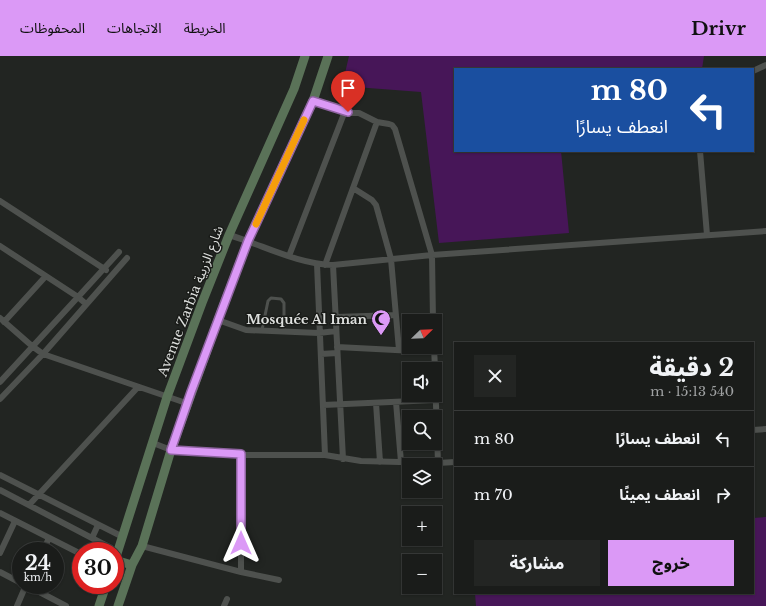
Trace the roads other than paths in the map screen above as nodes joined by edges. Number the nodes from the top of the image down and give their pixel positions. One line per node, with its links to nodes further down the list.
1 (305, 56): 12 (main road, Avenue Zarbia شارع الزربية)
2 (328, 56): 5 (main road)
3 (766, 65): 4 (street)
4 (754, 70)
5 (313, 101): 6 (street); 14 (main road)
6 (346, 111): 7 (street); 18 (street)
7 (377, 122): 9 (street); 17 (street)
8 (700, 152): 13 (street)
9 (353, 188): 20 (street); 22 (street)
10 (0, 201): 24 (street)
11 (766, 231): 13 (street)
12 (229, 235): 14 (street); 47 (main road, Avenue Zarbia شارع الزربية)
13 (707, 235): 17 (street)
14 (248, 241): 18 (street); 33 (main road)
15 (0, 246): 26 (street)
16 (119, 252): 24 (street)
17 (432, 255): 20 (street); 29 (street)
18 (289, 256): 21 (street)
19 (127, 258): 25 (street)
20 (391, 259): 23 (street); 30 (street)
21 (317, 264): 22 (street); 37 (street)
22 (325, 265): 23 (street)
23 (333, 265): 31 (street)
24 (104, 268): 25 (street); 27 (street)
25 (112, 274): 28 (street)
26 (45, 277): 27 (street); 32 (street)
27 (78, 297): 28 (street); 38 (street)
28 (86, 304): 41 (street)
29 (433, 314)
30 (396, 315): 31 (street); 40 (street)
31 (336, 317): 36 (street)
32 (2, 320): 38 (street)
33 (218, 320): 34 (street); 52 (main road)
34 (262, 330): 35 (street); 35 (lane)
35 (284, 331): 37 (street)
36 (336, 331): 37 (street); 39 (street)
37 (319, 333): 42 (street)
38 (32, 346): 41 (street); 43 (street)
39 (337, 350): 40 (street); 42 (street); 55 (street)
40 (399, 350)
41 (43, 354): 44 (street); 46 (street)
42 (321, 354): 54 (street)
43 (11, 370): 44 (street); 45 (street)
44 (21, 377): 48 (street)
45 (0, 382)
46 (138, 387): 47 (street); 70 (street)
47 (167, 397): 52 (street); 58 (main road, Avenue Zarbia شارع الزربية)
48 (0, 399)
49 (396, 402): 50 (street); 53 (street); 65 (street)
50 (402, 402)
51 (436, 402): 62 (street)
52 (186, 403): 59 (main road)
53 (376, 403): 55 (street); 64 (street)
54 (323, 405): 55 (street); 61 (street)
55 (341, 405): 63 (street)
56 (766, 429): 57 (street)
57 (754, 430)
58 (154, 443): 59 (street); 75 (main road, Avenue Zarbia شارع الزربية)
59 (171, 450): 60 (street); 81 (main road)
60 (241, 454): 61 (street); 87 (street)
61 (325, 455): 63 (street)
62 (438, 458)
63 (343, 459): 64 (street)
64 (380, 462): 65 (street)
65 (401, 462)
66 (454, 462): 67 (street)
67 (442, 463)
68 (0, 475): 70 (street)
69 (0, 490): 71 (street)
70 (38, 494): 71 (street); 74 (street)
71 (29, 505): 77 (street)
72 (0, 513): 73 (street)
73 (15, 521): 76 (street); 83 (street)
74 (98, 525): 75 (street); 77 (street)
75 (123, 537): 80 (main road, Avenue Zarbia شارع الزربية)
76 (49, 538): 78 (street); 82 (street)
77 (92, 538): 79 (street)
78 (47, 542)
79 (100, 542)
80 (121, 542)
81 (142, 546): 85 (main road); 87 (street)
82 (72, 550)
83 (0, 553)
84 (124, 563): 85 (main road)
85 (132, 566): 97 (main road)
86 (0, 572): 88 (street)
87 (241, 572): 89 (street)
88 (12, 578)
89 (279, 580)
90 (22, 594): 94 (street)
91 (43, 594): 95 (street)
92 (103, 594): 96 (main road)
93 (227, 599): 98 (street)
94 (17, 606)
95 (66, 606)
96 (99, 606)
97 (118, 606)
98 (224, 606)

